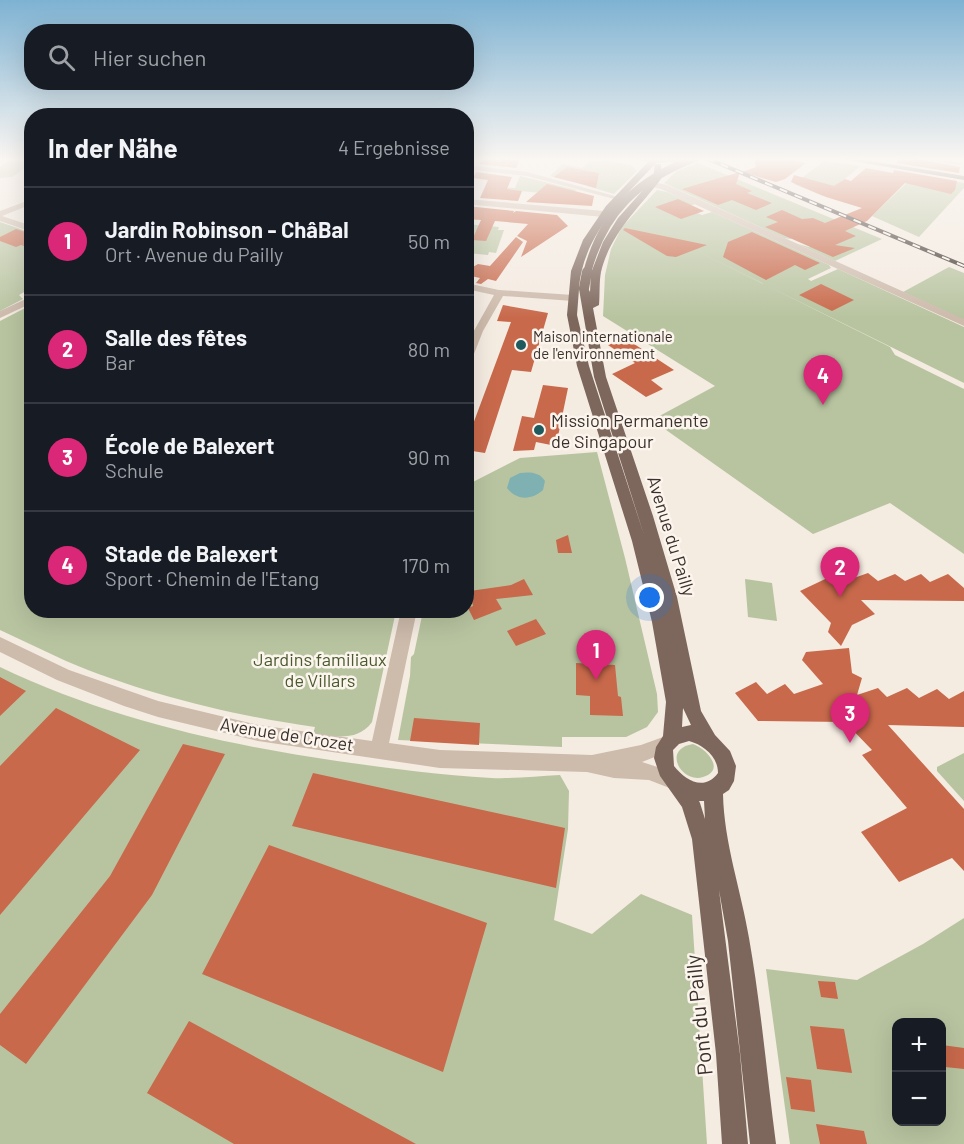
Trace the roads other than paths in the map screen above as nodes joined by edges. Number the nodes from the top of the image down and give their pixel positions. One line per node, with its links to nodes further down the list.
1 (576, 211): 6 (street)
2 (606, 211): 6 (main road, Avenue du Pailly)
3 (618, 211): 10 (main road, bridge)
4 (629, 211): 17 (main road, Avenue du Pailly)
5 (718, 211): 15 (street)
6 (604, 214): 12 (main road, Avenue du Pailly)
7 (0, 216): 8 (street)
8 (24, 226)
9 (474, 288): 11 (street)
10 (584, 288): 17 (main road, Avenue du Pailly); 17 (main road, Avenue du Pailly)
11 (499, 293): 12 (street); 16 (street)
12 (573, 298): 17 (main road, Avenue du Pailly)
13 (24, 303): 14 (street)
14 (0, 315)
15 (964, 323)
16 (474, 339)
17 (587, 348): 20 (main road, Avenue du Pailly); 21 (main road, Avenue du Pailly)
18 (407, 618): 22 (street)
19 (0, 644): 22 (street, Avenue de Crozet)
20 (708, 739): 21 (main road); 25 (main road)
21 (669, 741): 23 (street, Avenue de Crozet); 24 (main road)
22 (379, 748): 23 (street, Avenue de Crozet)
23 (587, 764): 24 (street, Avenue de Crozet)
24 (676, 782): 25 (main road); 26 (main road)
25 (713, 789): 26 (main road)
26 (718, 881): 27 (main road, Pont du Pailly); 28 (main road)
27 (735, 1144)
28 (763, 1144)

